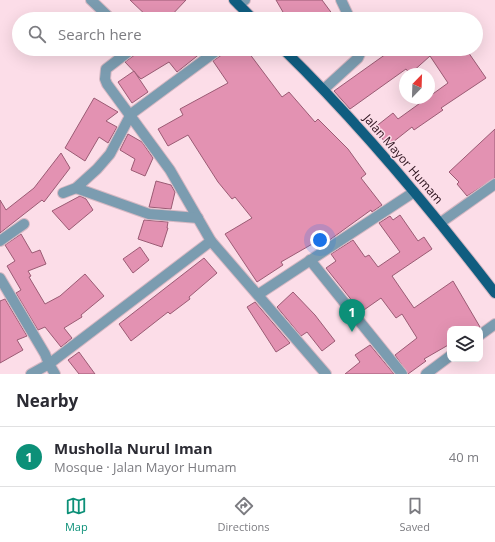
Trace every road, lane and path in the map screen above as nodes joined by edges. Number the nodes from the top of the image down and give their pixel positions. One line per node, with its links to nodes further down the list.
1 (91, 0): 4 (street)
2 (341, 0): 6 (street)
3 (239, 2): 5 (main road)
4 (104, 12)
5 (247, 12)
6 (347, 12)
7 (123, 56): 12 (street)
8 (210, 56): 12 (street)
9 (290, 56): 11 (main road, Jalan Mayor Humam)
10 (359, 56): 11 (street)
11 (324, 89): 16 (main road, Jalan Mayor Humam)
12 (131, 114): 14 (street); 17 (street)
13 (495, 184): 18 (street)
14 (76, 188): 15 (street); 17 (street)
15 (63, 192)
16 (414, 192): 18 (main road, Jalan Mayor Humam); 22 (street)
17 (198, 218): 21 (street)
18 (440, 223): 24 (main road, Jalan Mayor Humam)
19 (24, 224): 20 (street)
20 (0, 241)
21 (211, 241): 25 (street); 29 (street)
22 (310, 260): 25 (street); 33 (street)
23 (1, 283): 29 (street)
24 (495, 293)
25 (259, 294): 32 (street)
26 (495, 324): 27 (street)
27 (483, 332)
28 (447, 358): 34 (street)
29 (49, 364): 30 (street); 31 (street)
30 (31, 374)
31 (55, 374)
32 (326, 374)
33 (402, 374)
34 (426, 374)

